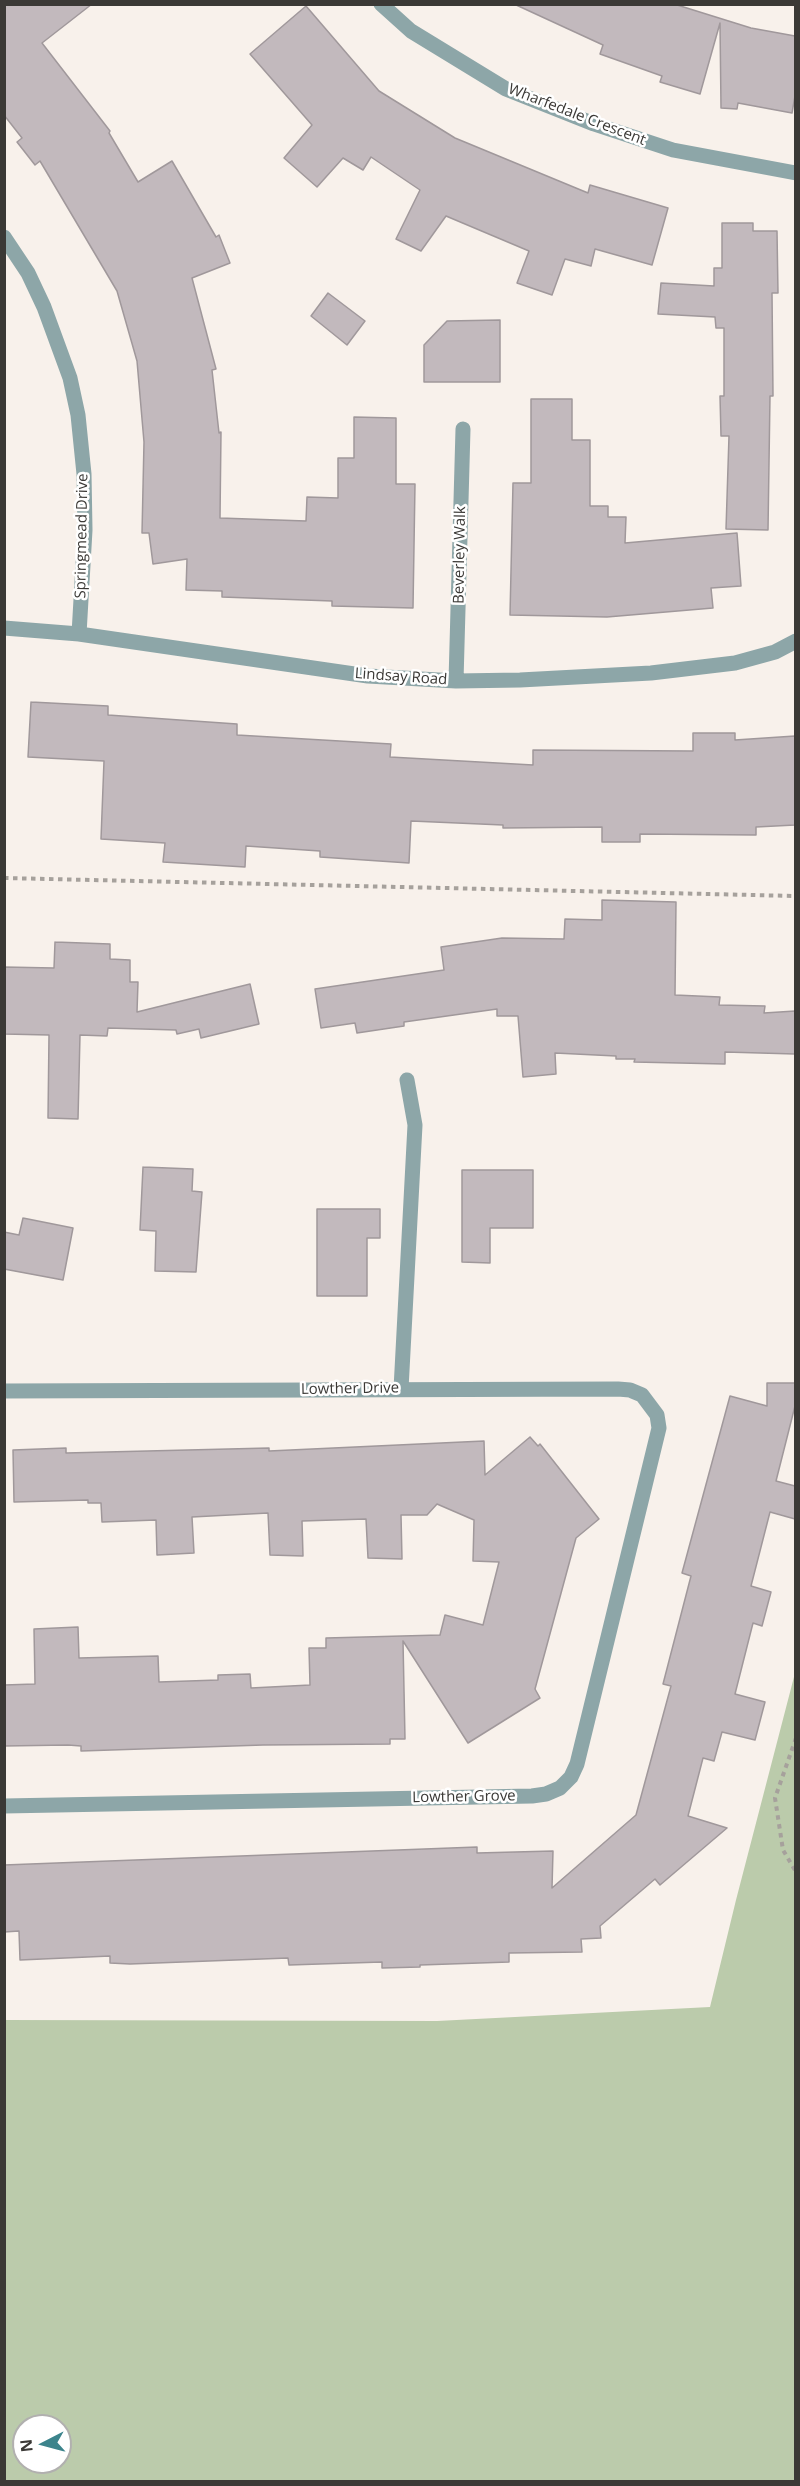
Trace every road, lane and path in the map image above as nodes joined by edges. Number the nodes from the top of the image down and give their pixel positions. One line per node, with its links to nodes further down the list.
1 (381, 4): 2 (street, Wharfedale Crescent)
2 (795, 174)
3 (4, 237): 6 (street, Springmead Drive)
4 (463, 429): 8 (street, Beverley Walk)
5 (4, 628): 6 (street, Lindsay Road)
6 (79, 634): 8 (street, Lindsay Road)
7 (795, 642): 8 (street, Lindsay Road)
8 (456, 681)
9 (4, 878): 10 (path)
10 (795, 896)
11 (407, 1080): 12 (street)
12 (401, 1389): 13 (street, Lowther Drive); 14 (street, Lowther Drive)
13 (4, 1391)
14 (656, 1441): 16 (street, Lowther Grove)
15 (795, 1738): 17 (path)
16 (4, 1806)
17 (795, 1872)

